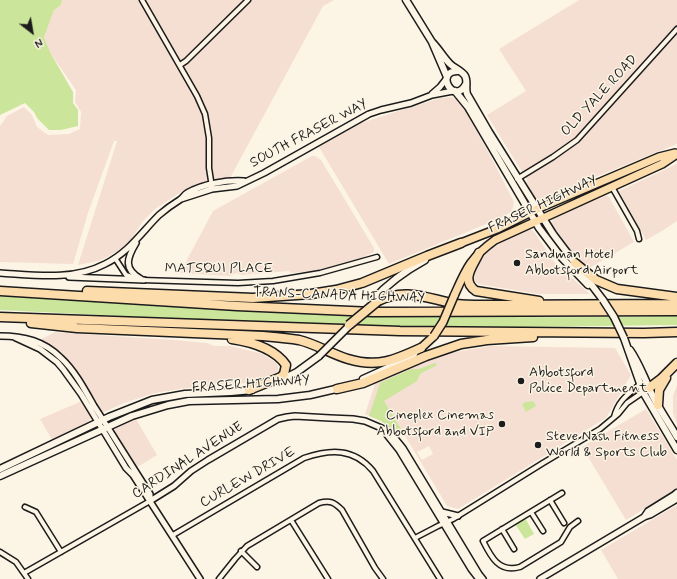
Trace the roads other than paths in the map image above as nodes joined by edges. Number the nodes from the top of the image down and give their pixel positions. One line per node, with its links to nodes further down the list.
1 (142, 0): 6 (street)
2 (248, 0): 6 (street)
3 (406, 0): 5 (main road)
4 (677, 29): 13 (street, OLD YALE ROAD)
5 (432, 42): 7 (main road); 8 (main road)
6 (180, 65): 14 (street)
7 (459, 71): 8 (main road); 9 (main road)
8 (447, 77): 10 (main road); 11 (street, SOUTH FRASER WAY)
9 (466, 84): 10 (main road); 13 (main road)
10 (454, 91): 11 (street, SOUTH FRASER WAY); 13 (main road)
11 (432, 95): 14 (street, SOUTH FRASER WAY)
12 (677, 153): 15 (main road, FRASER HIGHWAY); 16 (main road, FRASER HIGHWAY)
13 (515, 180): 16 (main road)
14 (212, 187): 19 (street, SOUTH FRASER WAY)
15 (612, 187): 17 (main road, FRASER HIGHWAY); 20 (street)
16 (534, 211): 17 (main road); 18 (main road); 21 (main road, FRASER HIGHWAY)
17 (543, 218): 18 (main road, FRASER HIGHWAY); 25 (main road)
18 (535, 221): 22 (main road, FRASER HIGHWAY); 31 (main road)
19 (144, 233): 24 (street, SOUTH FRASER WAY); 28 (street)
20 (639, 239)
21 (461, 243): 30 (highway); 33 (main road, FRASER HIGHWAY)
22 (479, 253): 35 (highway); 44 (main road, FRASER HIGHWAY, bridge)
23 (377, 257): 28 (street, MATSQUI PLACE)
24 (115, 258): 27 (street, SOUTH FRASER WAY); 28 (street, MATSQUI PLACE)
25 (575, 263): 31 (main road); 32 (highway)
26 (0, 273): 27 (street, SOUTH FRASER WAY)
27 (40, 275): 28 (street)
28 (144, 280)
29 (0, 291): 30 (highway, TRANS-CANADA HIGHWAY)
30 (21, 292): 36 (highway, TRANS-CANADA HIGHWAY)
31 (598, 294): 43 (main road, bridge)
32 (677, 297)
33 (375, 300): 35 (highway); 38 (highway, bridge)
34 (677, 304): 35 (highway)
35 (571, 305)
36 (677, 311)
37 (0, 318): 40 (highway); 41 (highway)
38 (349, 325): 50 (main road, FRASER HIGHWAY, bridge)
39 (677, 332): 41 (highway)
40 (184, 333): 44 (highway); 50 (highway)
41 (644, 333): 49 (highway)
42 (0, 336): 53 (street)
43 (628, 347): 47 (main road); 48 (main road)
44 (421, 348): 49 (main road, FRASER HIGHWAY)
45 (677, 363): 46 (highway)
46 (669, 373): 48 (highway); 51 (highway)
47 (639, 385): 48 (main road); 52 (street)
48 (646, 387): 51 (main road); 52 (street); 56 (main road)
49 (337, 389): 53 (main road, FRASER HIGHWAY)
50 (249, 390): 53 (main road, FRASER HIGHWAY)
51 (658, 405): 55 (main road)
52 (614, 418): 66 (street)
53 (103, 424): 57 (main road); 58 (main road); 62 (street)
54 (377, 426): 62 (street, CARDINAL AVENUE); 64 (street, CARDINAL AVENUE); 69 (street, CARDINAL AVENUE)
55 (677, 437)
56 (677, 450)
57 (0, 469)
58 (0, 476)
59 (562, 493): 61 (street)
60 (677, 495): 88 (street)
61 (550, 500): 65 (street); 70 (street)
62 (150, 501): 73 (street); 78 (street, CARDINAL AVENUE)
63 (25, 507): 78 (street)
64 (442, 512): 66 (street); 69 (street, CARDINAL AVENUE)
65 (531, 512): 71 (street); 72 (street)
66 (458, 516): 69 (street)
67 (291, 520): 76 (street); 84 (street); 85 (street)
68 (578, 521): 71 (street)
69 (445, 522): 74 (street); 87 (street, CARDINAL AVENUE)
70 (564, 523)
71 (502, 529): 75 (street)
72 (543, 531)
73 (173, 535): 74 (street, CURLEW DRIVE); 82 (street)
74 (415, 538): 86 (street, CURLEW DRIVE)
75 (514, 549)
76 (241, 551): 79 (street); 83 (street)
77 (0, 552): 80 (street)
78 (61, 552): 80 (street, CARDINAL AVENUE)
79 (257, 567)
80 (24, 573): 81 (street)
81 (28, 579)
82 (200, 579)
83 (219, 579)
84 (328, 579)
85 (383, 579)
86 (440, 579)
87 (482, 579)
88 (540, 579)

